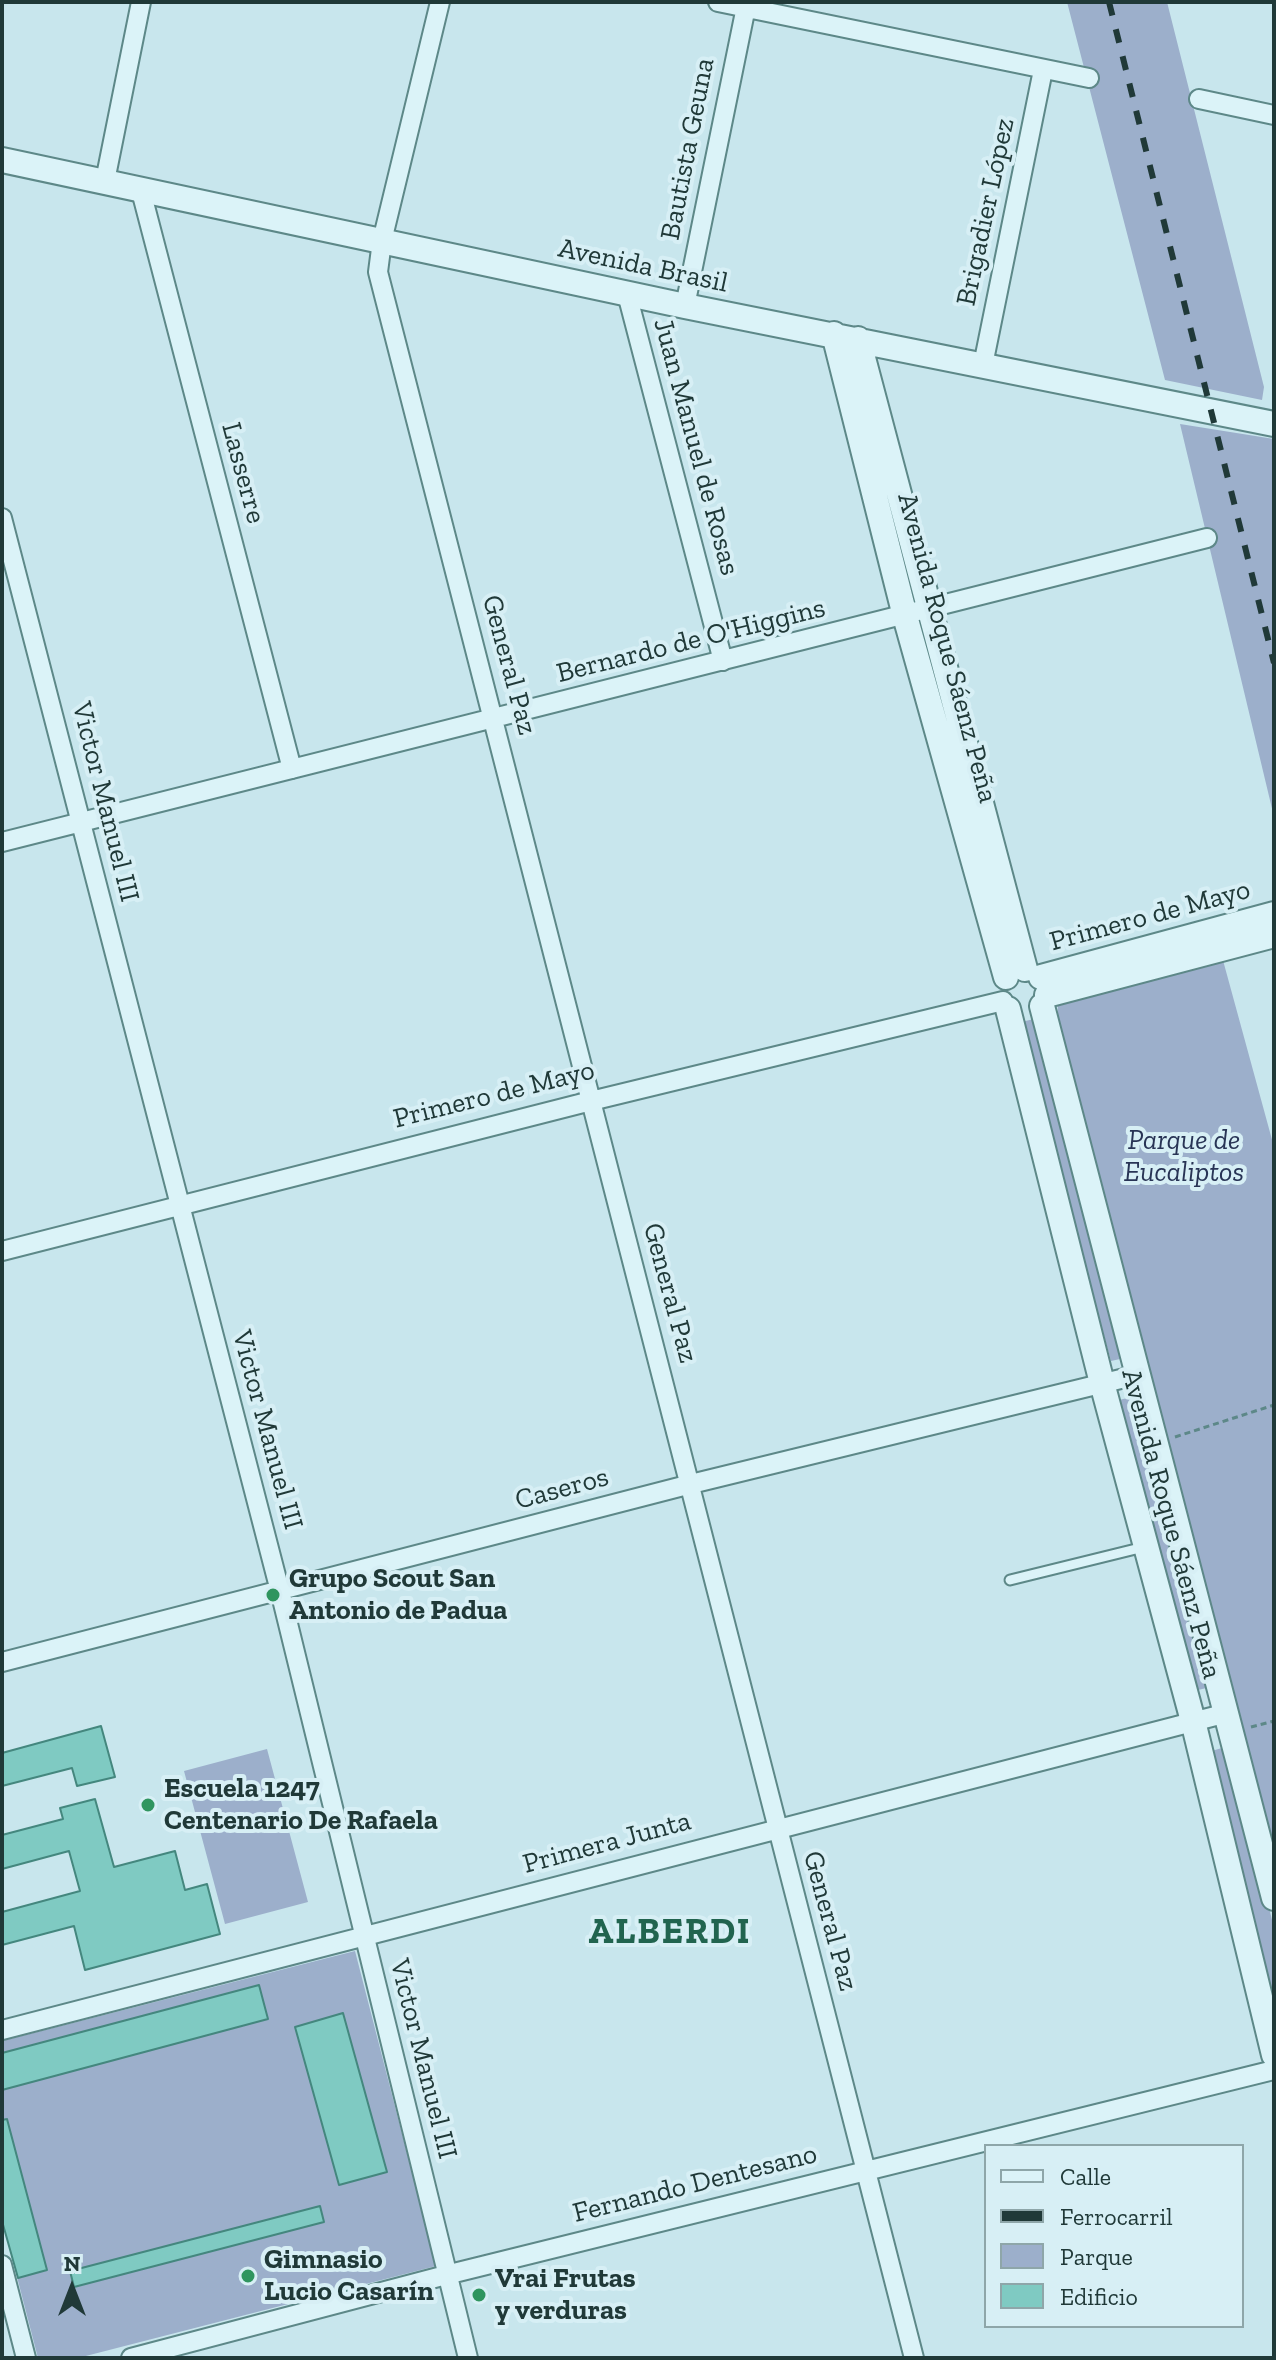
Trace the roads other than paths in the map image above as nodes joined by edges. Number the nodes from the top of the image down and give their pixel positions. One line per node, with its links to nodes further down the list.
1 (141, 2): 10 (street)
2 (440, 2): 12 (street, General Paz)
3 (718, 2): 4 (street)
4 (746, 5): 5 (street); 14 (street, Bautista Geuna)
5 (1043, 70): 6 (street); 16 (street, Brigadier López)
6 (1089, 78)
7 (1199, 99): 8 (street)
8 (1274, 115)
9 (2, 160): 10 (street, Avenida Brasil)
10 (105, 181): 11 (street, Avenida Brasil)
11 (141, 191): 12 (street, Avenida Brasil); 23 (street, Lasserre)
12 (382, 241): 13 (street, Avenida Brasil); 22 (street, General Paz)
13 (627, 294): 14 (street, Avenida Brasil); 21 (street, Juan Manuel de Rosas)
14 (685, 306): 15 (street, Avenida Brasil)
15 (846, 337): 16 (street, Avenida Brasil); 20 (street, Avenida Roque Sáenz Peña)
16 (983, 365): 17 (street, Avenida Brasil)
17 (1273, 419)
18 (2, 518): 24 (street, Victor Manuel III)
19 (1207, 538): 20 (street, Bernardo de O'Higgins)
20 (917, 612): 21 (street, Bernardo de O'Higgins); 29 (street, Avenida Roque Sáenz Peña)
21 (723, 661): 22 (street, Bernardo de O'Higgins)
22 (495, 719): 23 (street, Bernardo de O'Higgins); 30 (street, General Paz)
23 (292, 769): 24 (street, Bernardo de O'Higgins)
24 (81, 823): 25 (street, Bernardo de O'Higgins); 31 (street, Victor Manuel III)
25 (2, 842)
26 (1274, 914): 28 (street, Primero de Mayo)
27 (1274, 935): 28 (street, Primero de Mayo)
28 (1223, 938): 29 (street, Primero de Mayo)
29 (1025, 990): 30 (street, Primero de Mayo); 33 (street, Avenida Roque Sáenz Peña); 34 (street, Avenida Roque Sáenz Peña)
30 (591, 1101): 31 (street, Primero de Mayo); 35 (street, General Paz)
31 (180, 1205): 32 (street, Primero de Mayo); 38 (street, Victor Manuel III)
32 (2, 1251)
33 (1137, 1375): 34 (street, Caseros); 40 (street, Avenida Roque Sáenz Peña)
34 (1102, 1383): 35 (street, Caseros); 36 (street, Avenida Roque Sáenz Peña)
35 (691, 1484): 38 (street, Caseros); 42 (street, General Paz)
36 (1147, 1546): 37 (lane); 41 (street, Avenida Roque Sáenz Peña)
37 (1010, 1580)
38 (280, 1591): 39 (street, Caseros); 44 (street, Victor Manuel III)
39 (2, 1662)
40 (1227, 1713): 41 (street, Primera Junta); 43 (street, Avenida Roque Sáenz Peña)
41 (1193, 1721): 42 (street, Primera Junta); 46 (street, Avenida Roque Sáenz Peña)
42 (777, 1828): 44 (street, Primera Junta); 48 (street, General Paz)
43 (1274, 1898)
44 (364, 1935): 45 (street, Primera Junta); 50 (street, Victor Manuel III)
45 (2, 2030)
46 (1274, 2055)
47 (1274, 2070): 48 (street, Fernando Dentesano)
48 (866, 2170): 50 (street, Fernando Dentesano); 54 (street, General Paz)
49 (2, 2265): 51 (street)
50 (446, 2275): 52 (street, Fernando Dentesano); 53 (street, Victor Manuel III)
51 (26, 2358)
52 (131, 2358)
53 (468, 2358)
54 (914, 2358)

